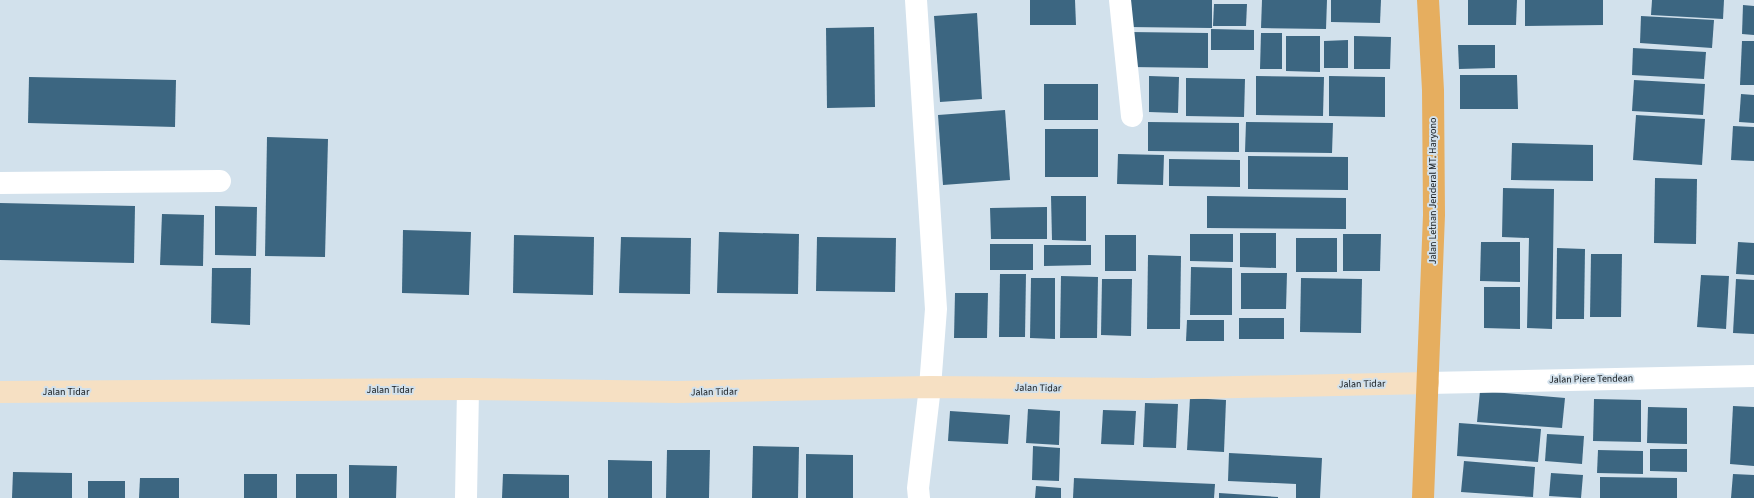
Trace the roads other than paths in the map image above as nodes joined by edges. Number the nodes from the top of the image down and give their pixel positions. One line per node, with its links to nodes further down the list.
1 (916, 0): 9 (street)
2 (1120, 0): 4 (street)
3 (1428, 0): 8 (highway, Jalan Letnan Jenderal MT. Haryono)
4 (1132, 116)
5 (220, 181): 6 (street)
6 (0, 184)
7 (1754, 376): 8 (street, Jalan Piere Tendean)
8 (1428, 383): 9 (main road, Jalan Tidar); 14 (highway, Jalan Letnan Jenderal MT. Haryono)
9 (930, 387): 10 (main road, Jalan Tidar); 13 (street)
10 (468, 389): 11 (main road, Jalan Tidar); 12 (street)
11 (0, 392)
12 (466, 498)
13 (918, 498)
14 (1423, 498)

